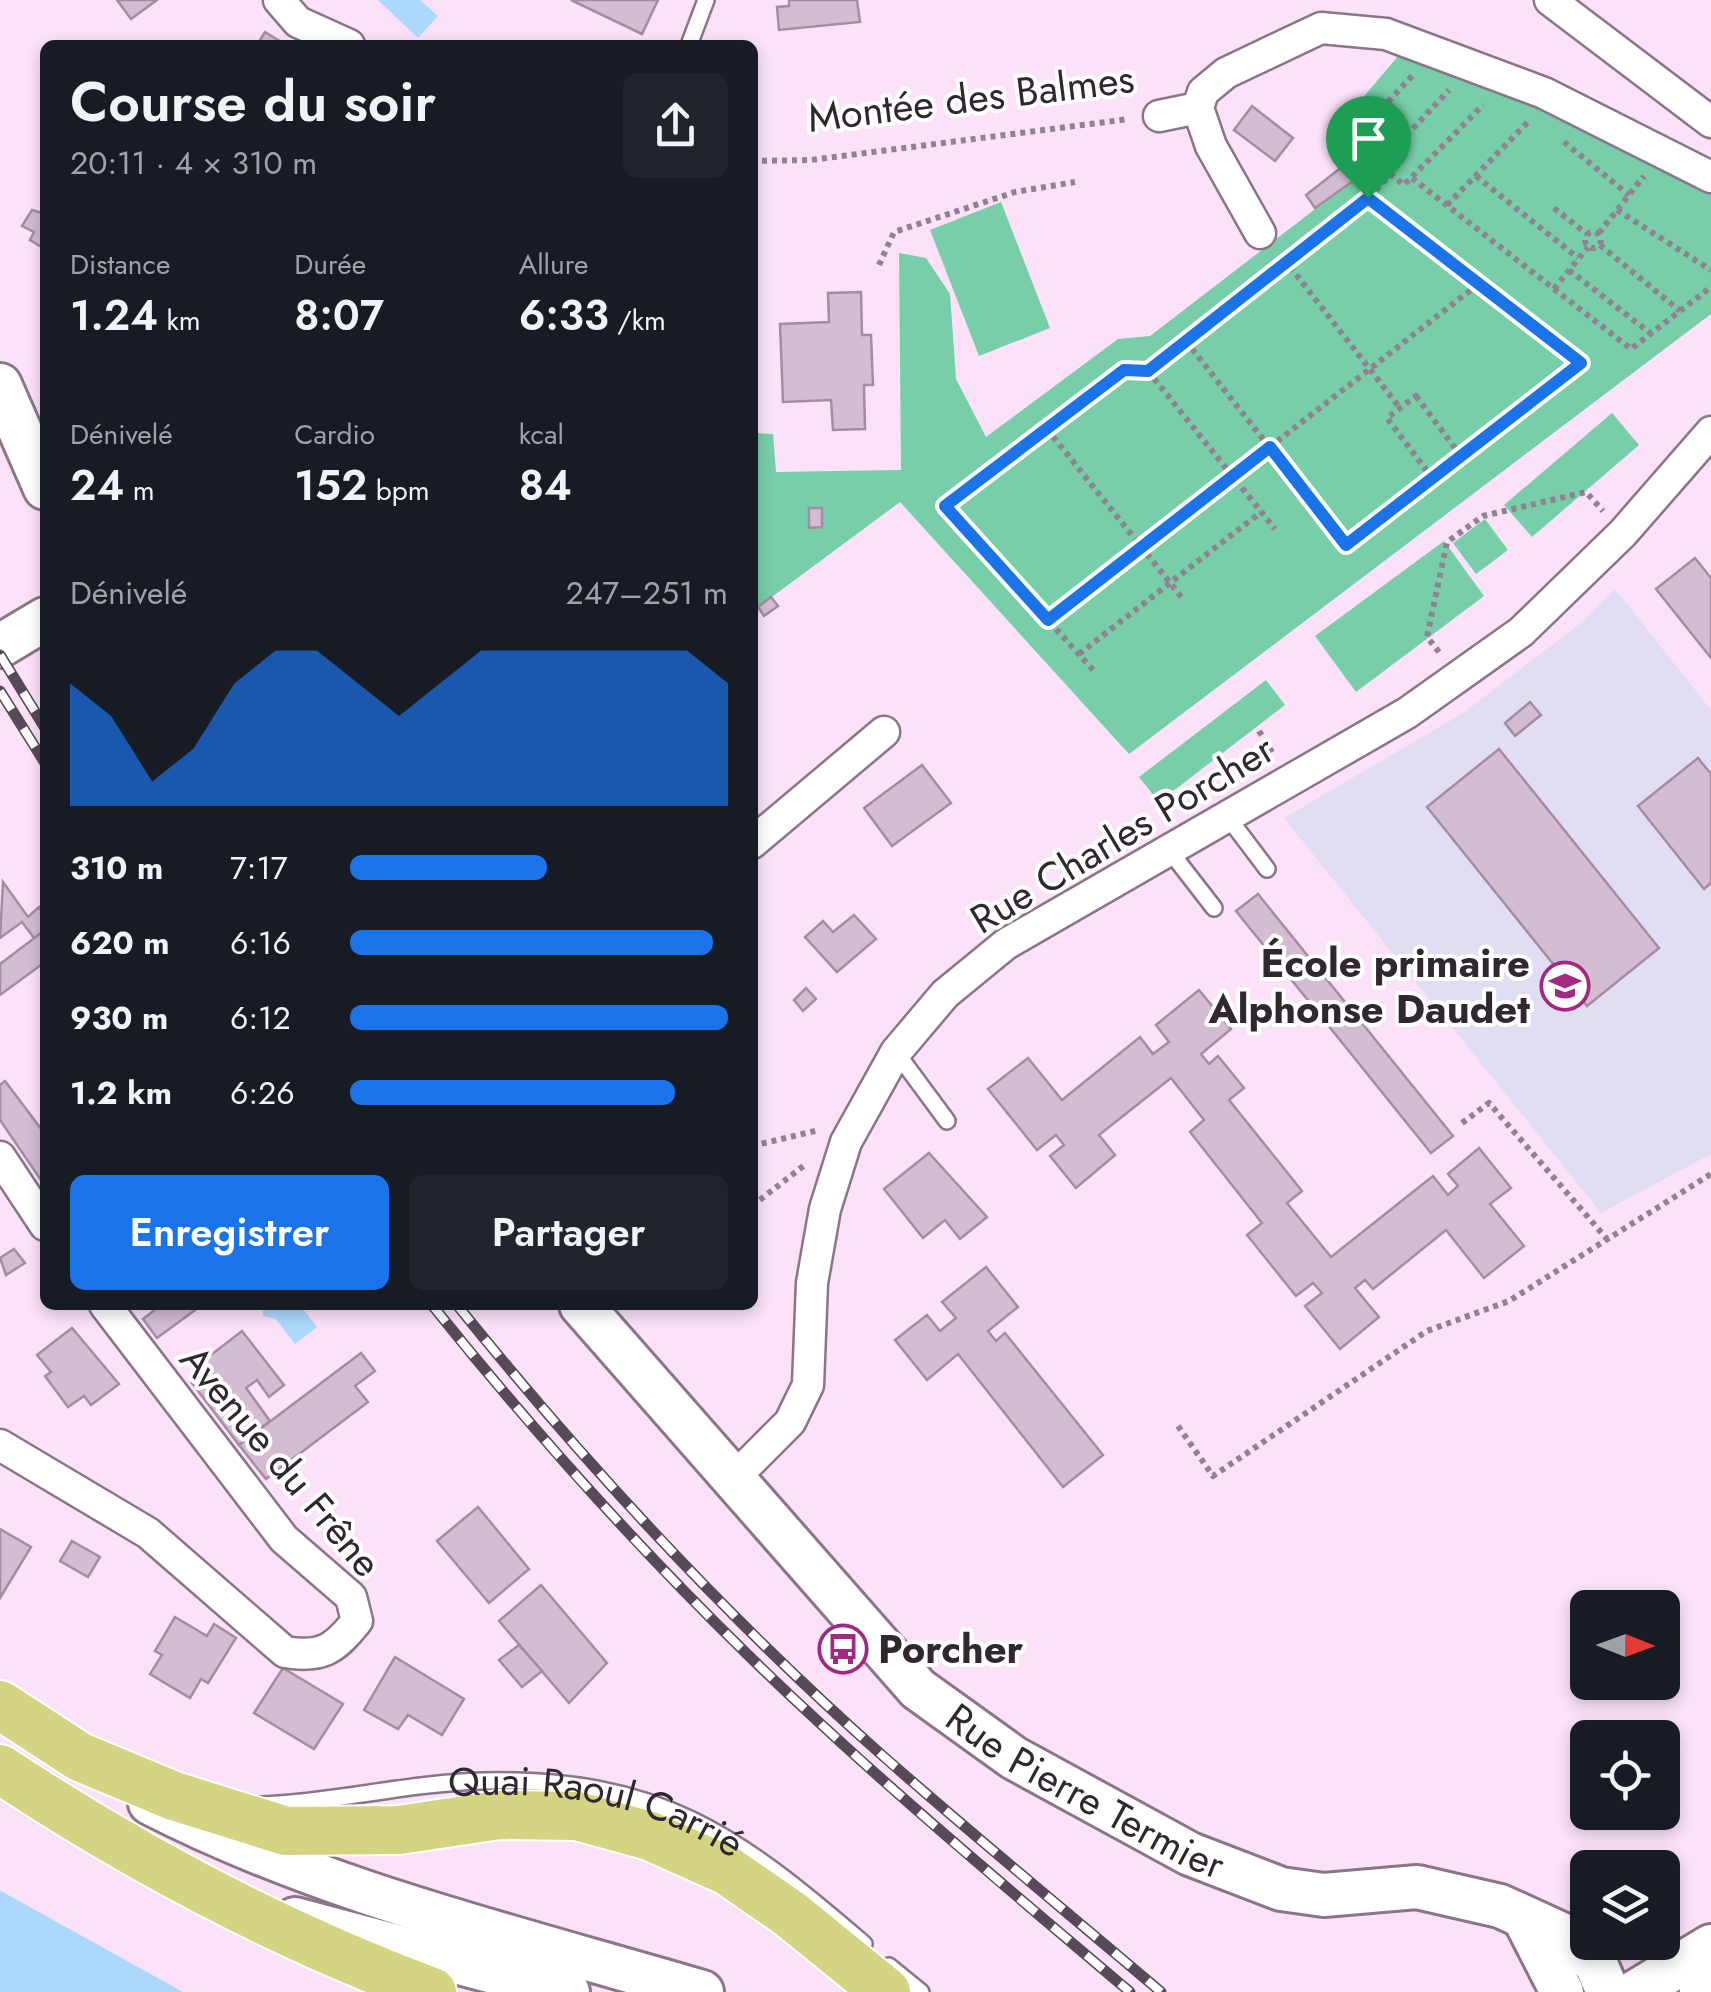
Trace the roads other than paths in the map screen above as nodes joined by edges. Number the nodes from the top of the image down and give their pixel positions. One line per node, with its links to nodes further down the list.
1 (279, 0): 4 (street)
2 (706, 0): 5 (lane)
3 (1550, 0): 8 (street)
4 (338, 40)
5 (692, 40)
6 (1198, 108): 7 (street, Montée des Balmes); 9 (street); 10 (street)
7 (1158, 116)
8 (1711, 122)
9 (1711, 178)
10 (1260, 233)
11 (0, 385): 13 (street)
12 (1708, 441): 17 (street, Rue Charles Porcher)
13 (40, 477)
14 (40, 622): 15 (street)
15 (0, 646)
16 (884, 732): 18 (street)
17 (1227, 816): 19 (street, Rue Charles Porcher); 20 (lane)
18 (758, 838)
19 (1169, 850): 21 (lane); 22 (street, Rue Charles Porcher)
20 (1267, 869)
21 (1214, 908)
22 (896, 1052): 23 (lane); 29 (street, Rue Charles Porcher)
23 (948, 1121)
24 (0, 1157): 25 (street)
25 (40, 1217)
26 (109, 1310): 28 (street, Avenue du Frêne)
27 (585, 1310): 29 (street, Rue Pierre Termier)
28 (0, 1445)
29 (733, 1479): 36 (street, Rue Pierre Termier)
30 (0, 1705): 31 (main road, Quai Raoul Carrié)
31 (80, 1757): 33 (main road, Quai Raoul Carrié); 35 (street)
32 (0, 1769): 38 (main road)
33 (220, 1807): 34 (main road, Quai Raoul Carrié); 43 (lane, Quai Raoul Carrié)
34 (399, 1830): 35 (street); 42 (main road, Quai Raoul Carrié)
35 (363, 1892): 38 (street); 41 (street)
36 (1524, 1918): 44 (street); 45 (street, Rue Pierre Termier)
37 (1711, 1946): 46 (street)
38 (450, 1977): 40 (street)
39 (1711, 1986): 47 (street)
40 (568, 1992)
41 (702, 1992)
42 (886, 1992)
43 (921, 1992)
44 (1562, 1992)
45 (1608, 1992)
46 (1635, 1992)
47 (1701, 1992)

